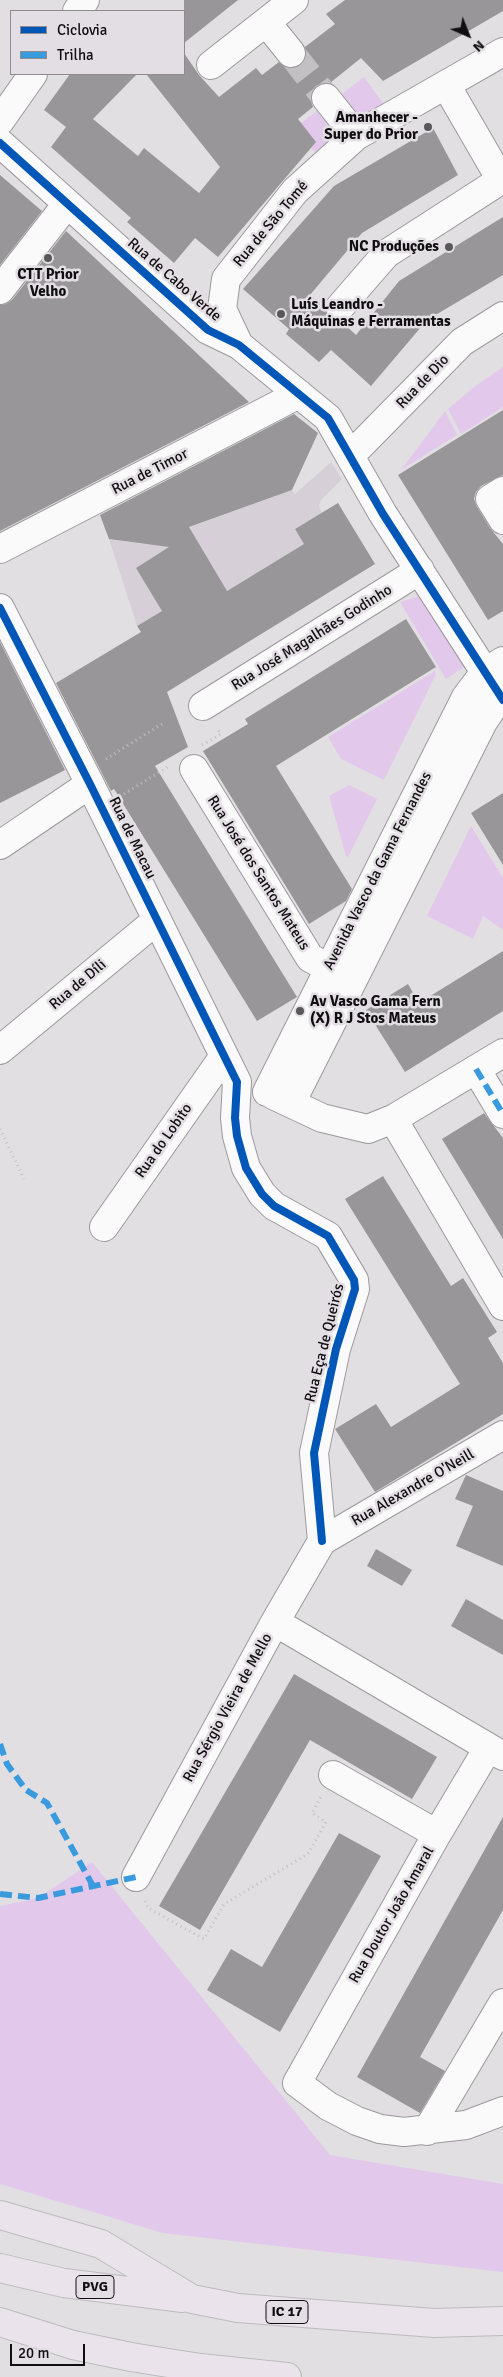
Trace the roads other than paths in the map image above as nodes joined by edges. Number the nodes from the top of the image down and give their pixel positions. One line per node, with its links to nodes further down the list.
1 (294, 0): 2 (street)
2 (266, 22): 4 (street); 5 (street)
3 (503, 52): 7 (street, Rua de São Tomé)
4 (290, 53)
5 (211, 65)
6 (32, 75): 9 (street)
7 (446, 86): 10 (street, Rua de São Tomé); 14 (street)
8 (326, 98): 10 (street)
9 (0, 121)
10 (356, 136): 16 (street, Rua de São Tomé)
11 (0, 143): 12 (street, Rua de Cabo Verde)
12 (67, 204): 13 (street); 16 (street, Rua de Cabo Verde)
13 (0, 290)
14 (340, 307)
15 (503, 316): 18 (street, Rua de Dio)
16 (238, 345): 17 (street, Rua de Cabo Verde)
17 (299, 394): 18 (street, Rua de Cabo Verde); 21 (street, Rua de Timor)
18 (350, 456): 22 (street, Rua de Cabo Verde)
19 (503, 491): 20 (street)
20 (503, 520)
21 (0, 549)
22 (420, 570): 24 (street, Rua de Cabo Verde); 26 (street, Rua José Magalhães Godinho)
23 (0, 608): 28 (street, Rua de Macau)
24 (494, 667): 25 (street, Rua de Cabo Verde); 31 (street, Avenida Vasco da Gama Fernandes)
25 (502, 696): 37 (street, Avenida Vasco da Gama Fernandes)
26 (203, 706)
27 (194, 769): 31 (street, Rua José dos Santos Mateus)
28 (87, 778): 29 (street); 30 (street, Rua de Macau)
29 (0, 846)
30 (156, 920): 32 (street, Rua de Díli); 34 (street, Rua de Macau)
31 (329, 968): 37 (street, Avenida Vasco da Gama Fernandes)
32 (0, 1050)
33 (503, 1053): 35 (street)
34 (224, 1056): 36 (street, Rua de Macau); 40 (street, Rua do Lobito)
35 (476, 1069): 38 (street); 39 (street)
36 (237, 1082): 37 (street); 43 (street, Rua Eça de Queirós)
37 (279, 1097): 39 (street)
38 (503, 1114)
39 (393, 1119): 41 (street)
40 (104, 1226)
41 (503, 1304)
42 (503, 1435): 43 (street, Rua Alexandre O'Neill)
43 (322, 1541): 44 (street, Rua Sérgio Vieira de Mello)
44 (276, 1622): 45 (street); 48 (street, Rua Sérgio Vieira de Mello)
45 (496, 1752): 47 (street, Rua Doutor João Amaral)
46 (333, 1775): 47 (street)
47 (437, 1834): 51 (street, Rua Doutor João Amaral)
48 (136, 1877)
49 (503, 2003): 51 (street)
50 (503, 2111): 51 (street)
51 (427, 2131)
52 (0, 2215): 54 (highway)
53 (0, 2268): 54 (highway, PVG)
54 (192, 2299): 55 (highway, IC 17)
55 (503, 2321)
56 (0, 2322): 58 (highway)
57 (0, 2337): 58 (highway)
58 (73, 2345): 59 (highway)
59 (287, 2377)

